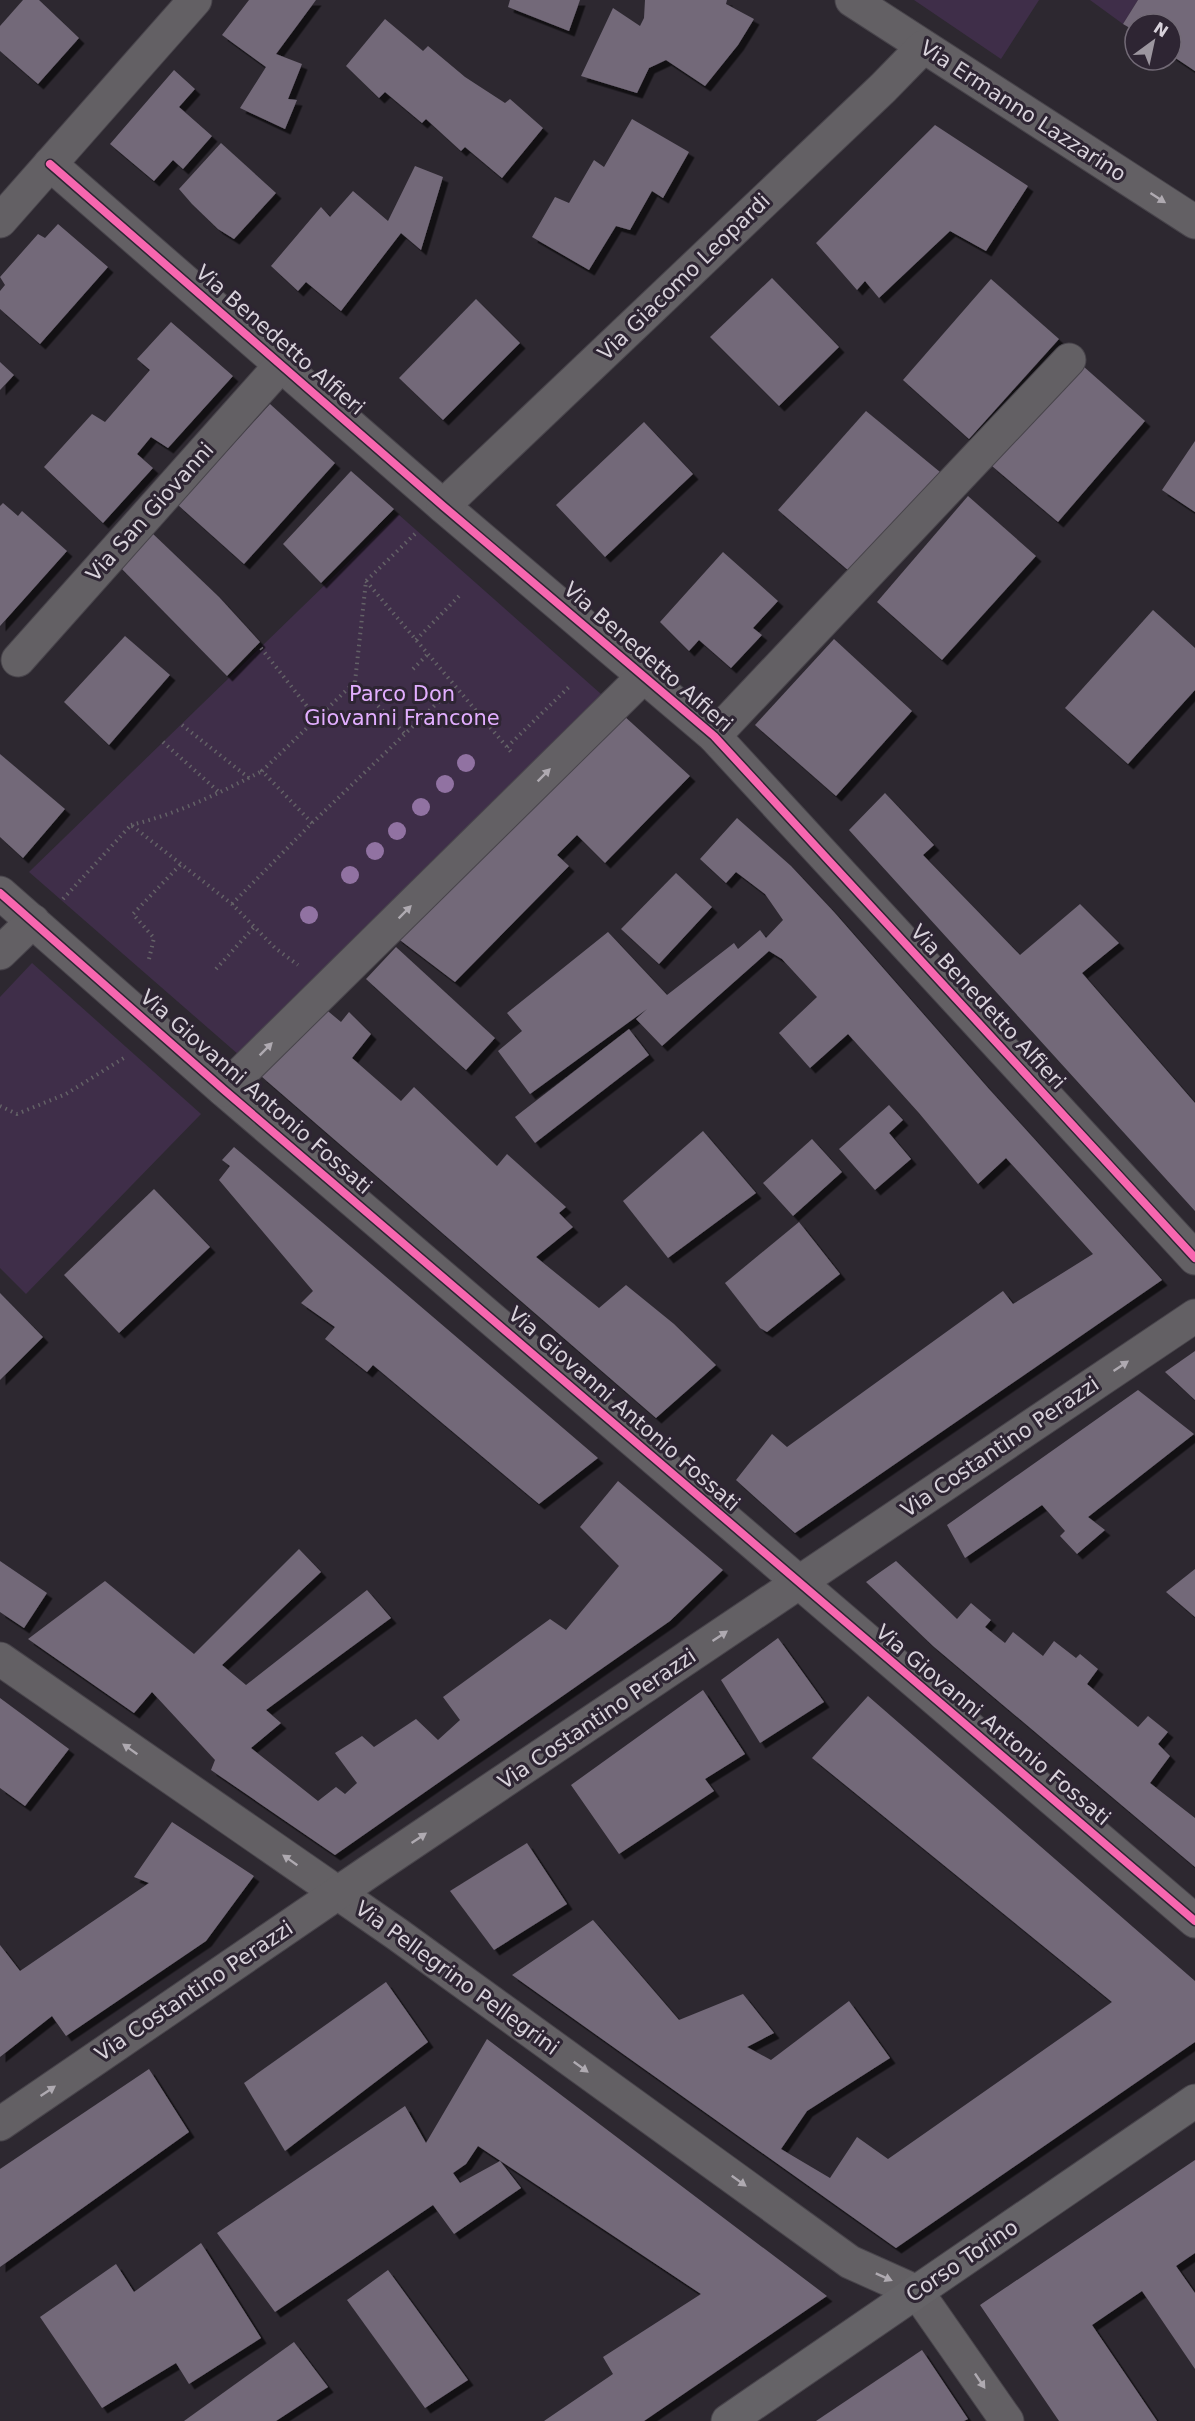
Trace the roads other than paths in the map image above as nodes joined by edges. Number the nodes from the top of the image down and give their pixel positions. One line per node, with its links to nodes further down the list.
1 (195, 0): 4 (street)
2 (852, 0): 3 (street, Via Ermanno Lazzarino)
3 (923, 47): 6 (street, Via Ermanno Lazzarino, one-way to 6); 9 (street, Via Giacomo Leopardi)
4 (50, 164): 5 (street); 8 (street, Via Benedetto Alfieri)
5 (0, 221)
6 (1195, 222)
7 (1069, 360): 12 (street)
8 (281, 365): 9 (street, Via Benedetto Alfieri); 10 (street, Via San Giovanni)
9 (443, 506): 11 (street, Via Benedetto Alfieri)
10 (18, 660)
11 (644, 676): 12 (street, Via Benedetto Alfieri); 16 (street, Via Benedetto Alfieri, one-way to 11)
12 (714, 736): 17 (street, Via Benedetto Alfieri)
13 (0, 893): 14 (street, Via Giovanni Antonio Fossati)
14 (45, 913): 15 (street); 16 (street, Via Giovanni Antonio Fossati)
15 (0, 953)
16 (225, 1090): 19 (street, Via Giovanni Antonio Fossati)
17 (1195, 1258)
18 (1195, 1316): 19 (street, Via Costantino Perazzi, one-way to 18)
19 (799, 1582): 21 (street, Via Costantino Perazzi, one-way to 19); 22 (street, Via Giovanni Antonio Fossati)
20 (0, 1659): 21 (street, Via Pellegrino Pellegrini, one-way to 20)
21 (339, 1893): 24 (street, Via Costantino Perazzi, one-way to 21); 25 (street, Via Pellegrino Pellegrini, one-way to 25)
22 (1195, 1921)
23 (1195, 2101): 25 (main road, Corso Torino)
24 (0, 2124)
25 (917, 2292): 26 (main road, Corso Torino); 27 (street, one-way to 27)
26 (728, 2421)
27 (1007, 2421)

